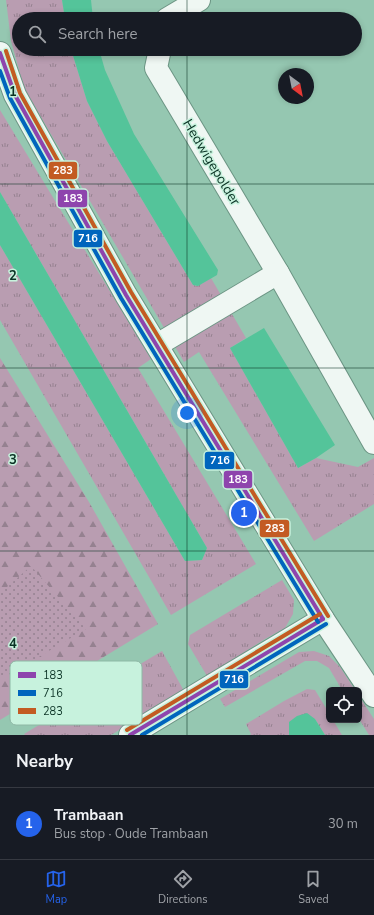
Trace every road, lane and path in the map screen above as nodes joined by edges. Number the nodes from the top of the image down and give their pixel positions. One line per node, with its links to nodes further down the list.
1 (199, 0): 2 (street)
2 (179, 12)
3 (0, 53): 6 (street)
4 (159, 56): 5 (street, Hedwigepolder)
5 (278, 273): 6 (street); 7 (street, Hedwigepolder)
6 (157, 346): 8 (street)
7 (374, 443)
8 (323, 619): 9 (street); 10 (street)
9 (374, 696)
10 (130, 735)

